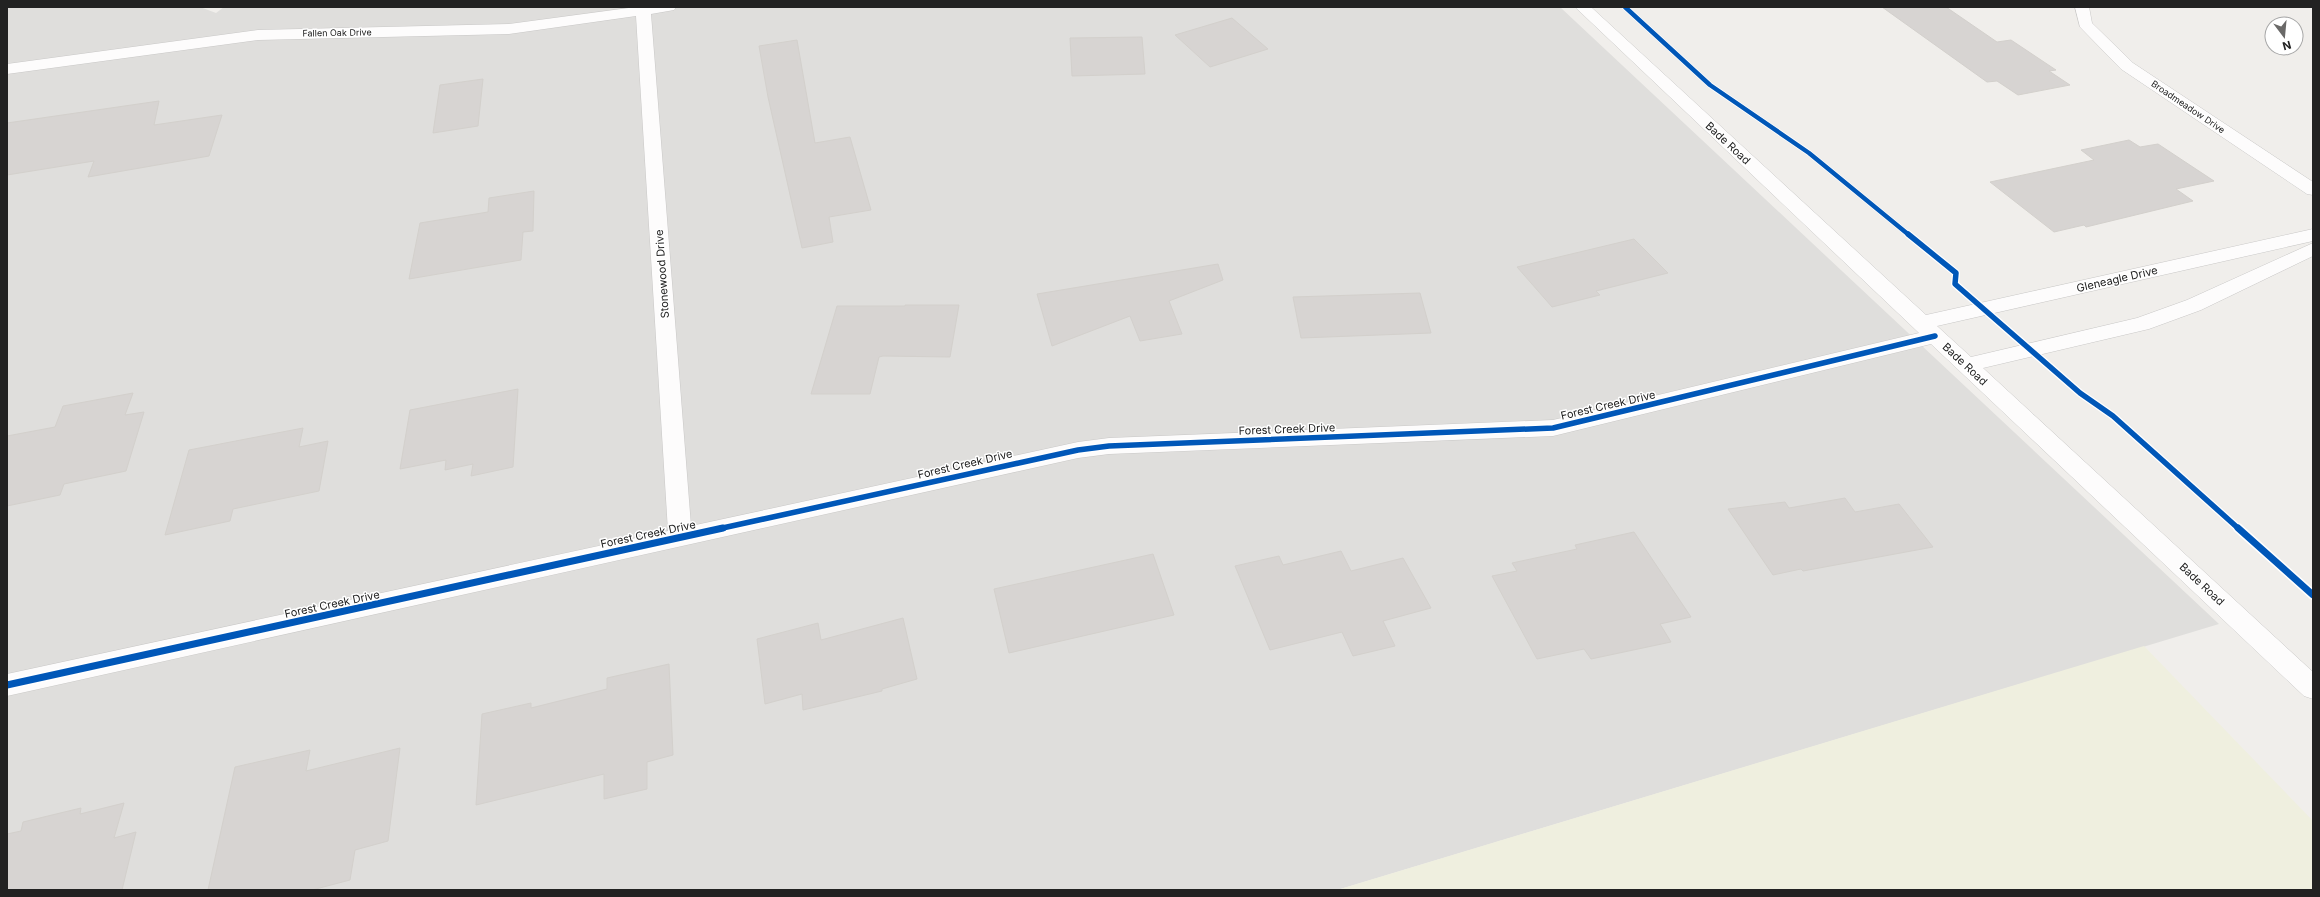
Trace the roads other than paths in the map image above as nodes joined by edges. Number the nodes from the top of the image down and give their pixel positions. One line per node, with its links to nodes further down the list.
1 (668, 7): 4 (street, Fallen Oak Drive)
2 (1582, 7): 9 (street, Bade Road)
3 (2082, 7): 6 (street, Broadmeadow Drive)
4 (643, 10): 5 (street, Fallen Oak Drive); 11 (street, Stonewood Drive)
5 (7, 69)
6 (2313, 190)
7 (2313, 235): 9 (street, Gleneagle Drive)
8 (2313, 249): 10 (street)
9 (1928, 330): 10 (street, Bade Road); 11 (street, Forest Creek Drive)
10 (1967, 365): 13 (street, Bade Road)
11 (680, 538): 12 (street, Forest Creek Drive)
12 (7, 685)
13 (2313, 688)

